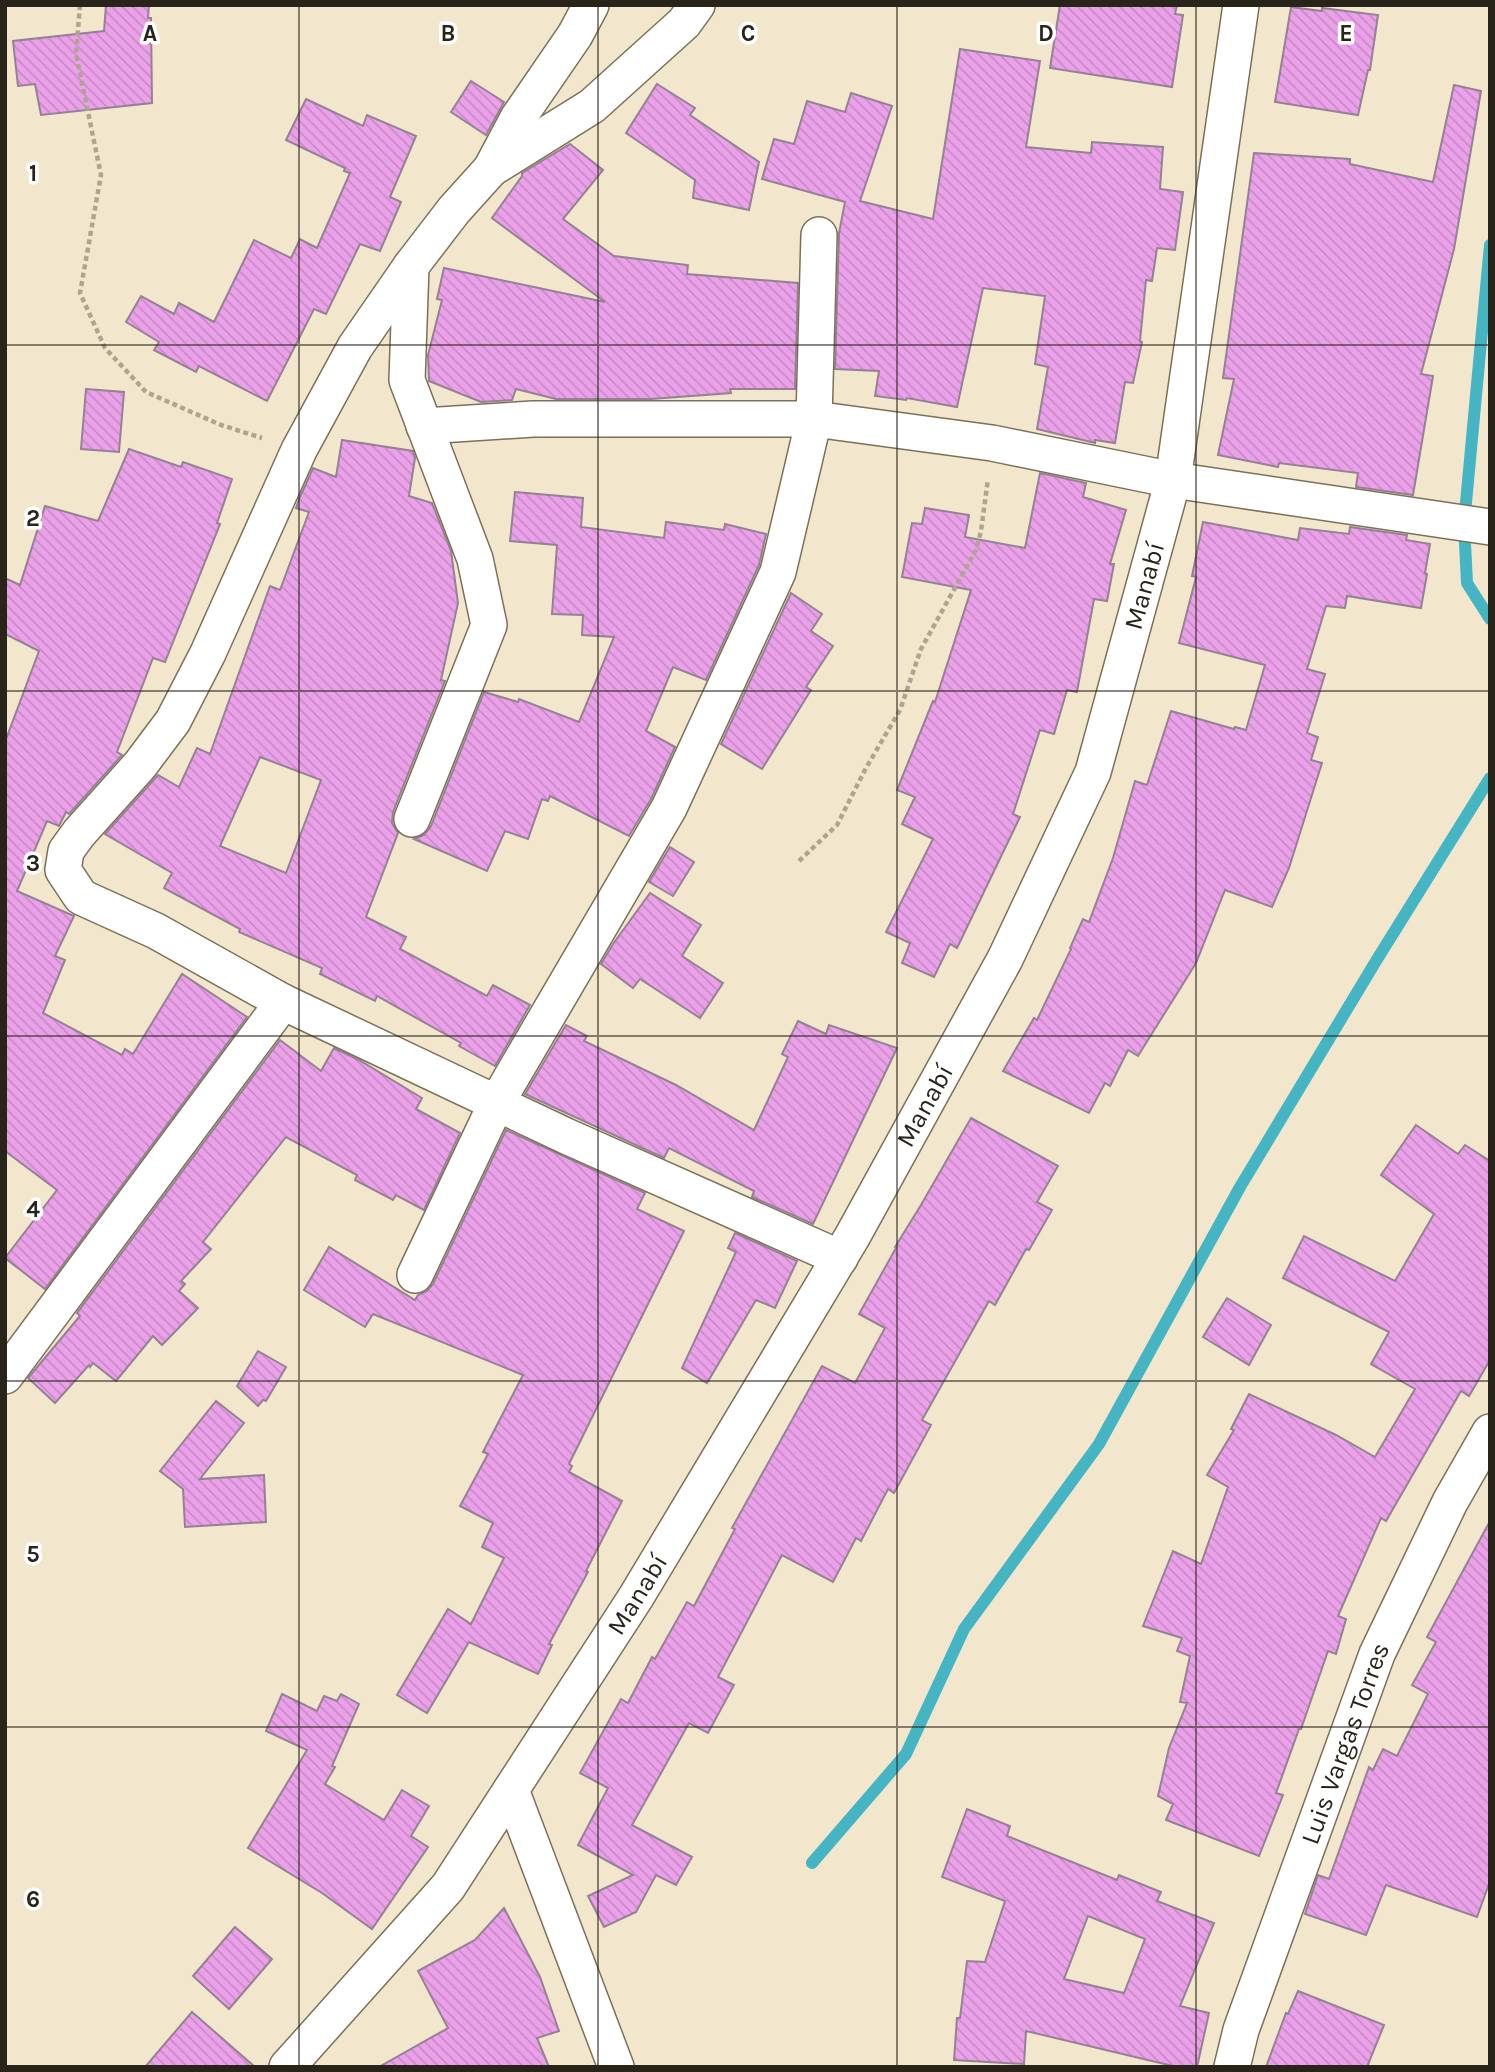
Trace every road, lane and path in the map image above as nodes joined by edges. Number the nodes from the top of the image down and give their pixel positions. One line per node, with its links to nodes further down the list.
1 (80, 5): 11 (path)
2 (591, 5): 5 (street)
3 (697, 5): 5 (street)
4 (1241, 5): 12 (street, Manabí)
5 (491, 169): 7 (street)
6 (819, 235): 8 (street)
7 (411, 266): 9 (street); 11 (street)
8 (814, 419): 9 (street); 10 (street); 17 (street)
9 (424, 426): 14 (street)
10 (992, 443): 12 (street); 15 (path)
11 (299, 450): 16 (street)
12 (1173, 480): 13 (street); 18 (street, Manabí)
13 (1490, 527)
14 (412, 819)
15 (799, 861)
16 (283, 1002): 17 (street); 20 (street)
17 (497, 1102): 18 (street); 19 (street)
18 (840, 1258): 22 (street, Manabí)
19 (415, 1276)
20 (5, 1376)
21 (1490, 1432): 25 (street, Luis Vargas Torres)
22 (511, 1790): 23 (street, Manabí); 24 (street)
23 (287, 2067)
24 (616, 2067)
25 (1232, 2067)

